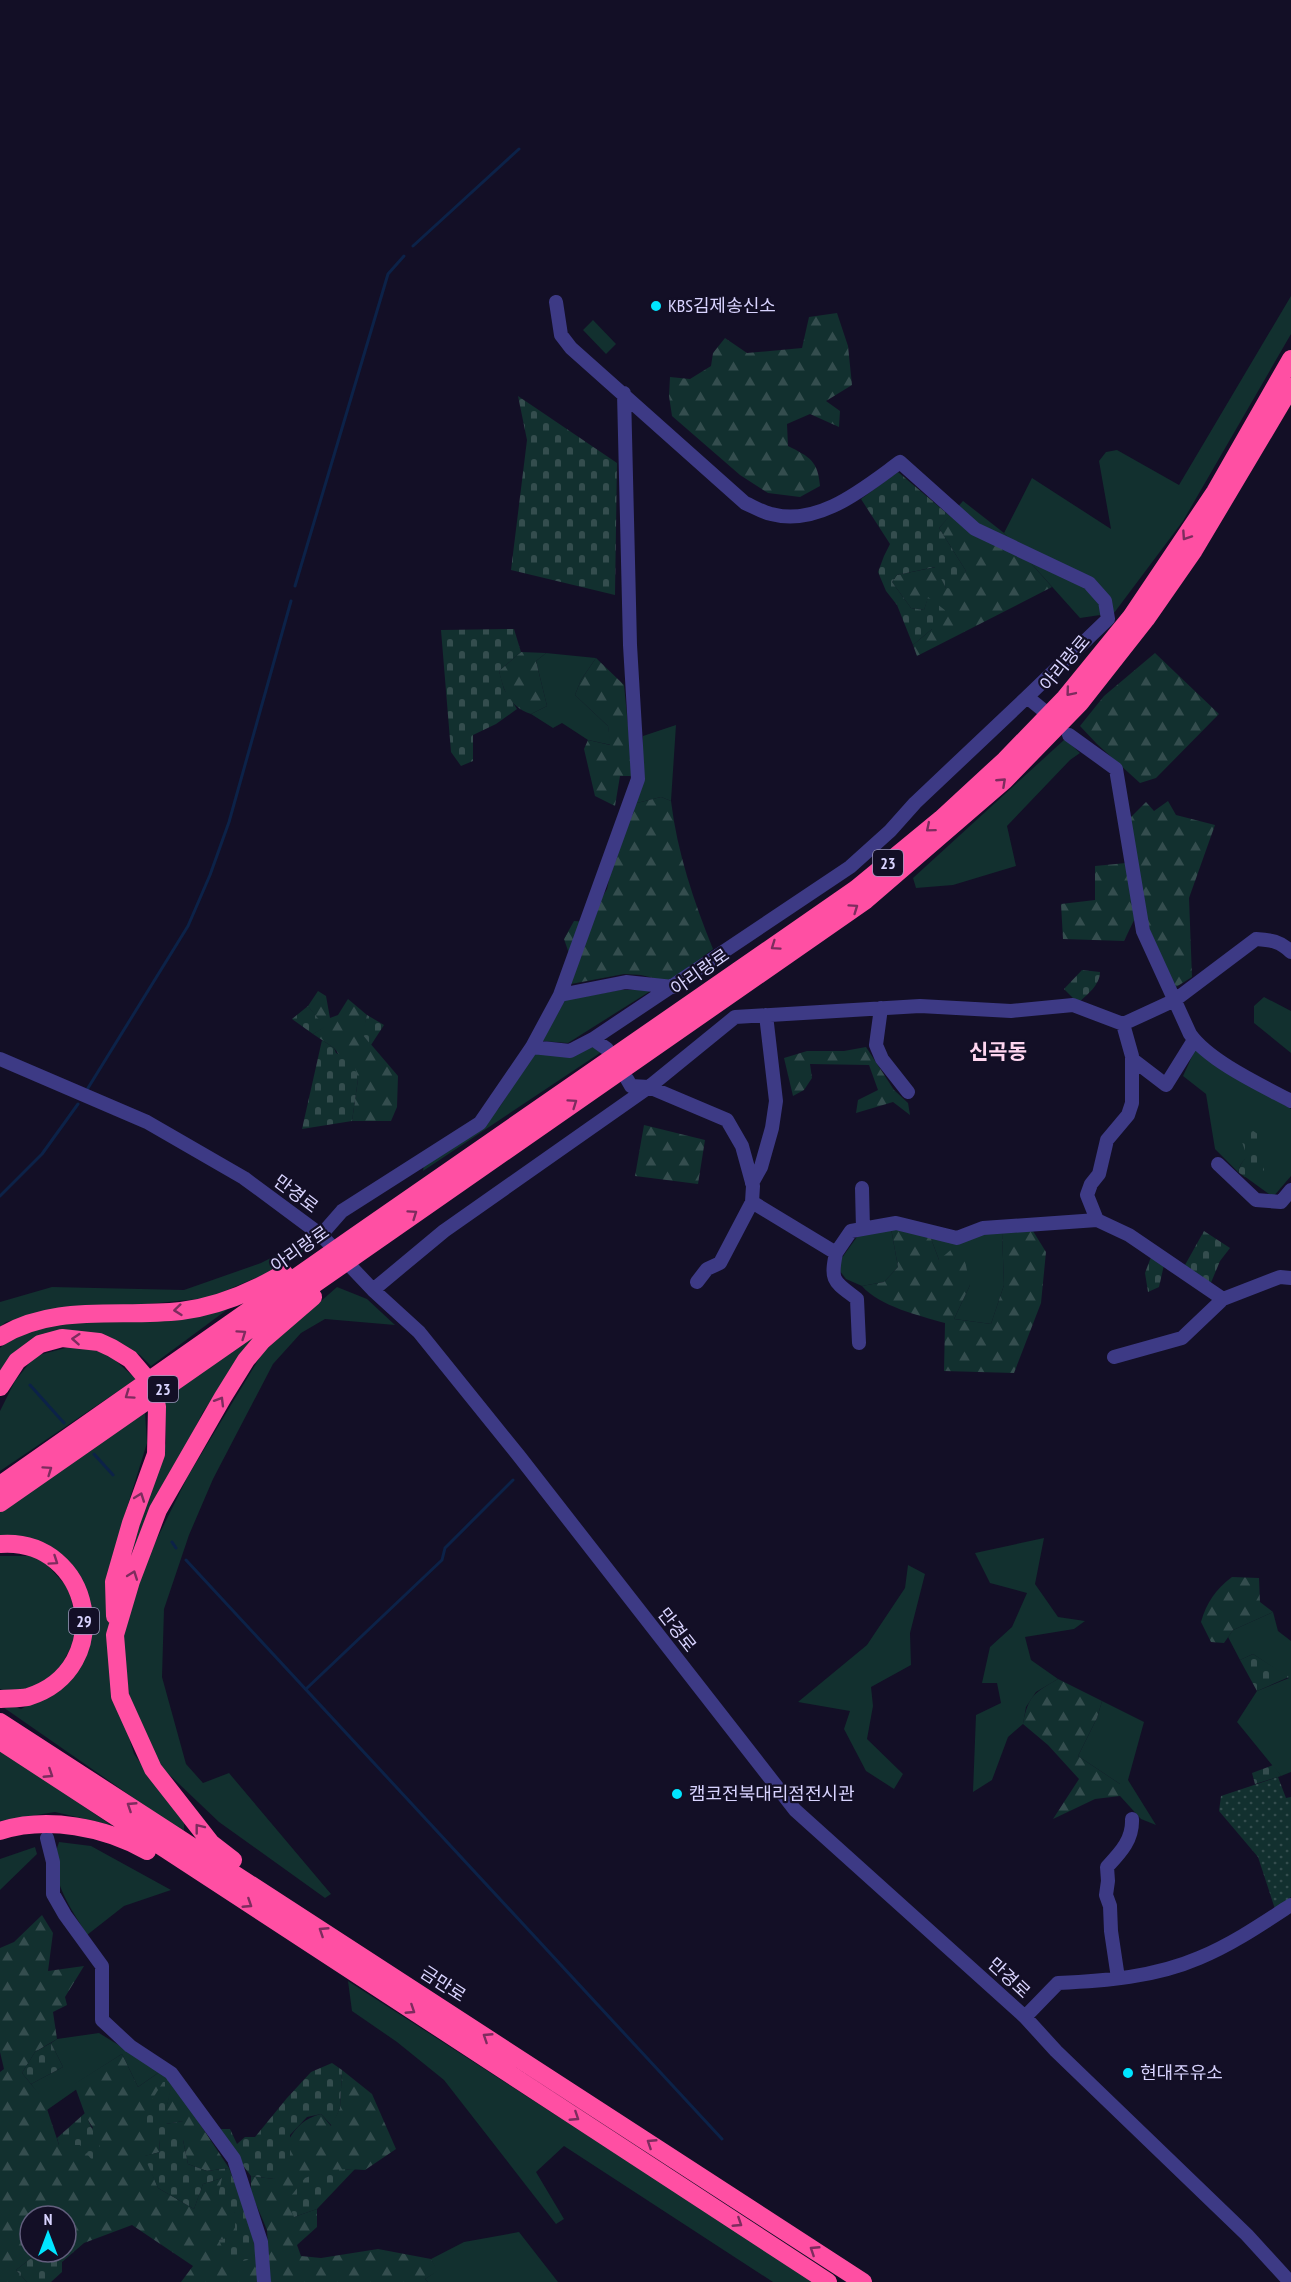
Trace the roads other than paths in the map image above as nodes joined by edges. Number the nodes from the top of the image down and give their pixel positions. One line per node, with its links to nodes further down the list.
1 (556, 302): 4 (street)
2 (1291, 359): 33 (highway, 아리랑로 / 23, one-way to 33)
3 (1291, 387): 33 (highway, 아리랑로 / 23, one-way to 3)
4 (624, 393): 5 (street); 10 (street)
5 (1027, 697): 6 (street); 9 (street)
6 (1043, 710)
7 (1068, 735): 11 (street)
8 (1291, 952): 11 (street)
9 (673, 987): 10 (street); 15 (street)
10 (560, 994): 17 (street)
11 (1175, 1000): 14 (street); 16 (street)
12 (881, 1008): 13 (street); 14 (street); 23 (street)
13 (766, 1014): 22 (street); 26 (street)
14 (1124, 1024): 20 (street)
15 (593, 1039): 17 (street); 18 (street)
16 (1194, 1040): 20 (street); 24 (street)
17 (532, 1047): 32 (street)
18 (607, 1049)
19 (0, 1059): 32 (street, 만경로)
20 (1132, 1059): 30 (street)
21 (627, 1079): 22 (street)
22 (649, 1087): 26 (street); 38 (street)
23 (908, 1092)
24 (1291, 1101)
25 (1218, 1164): 28 (street)
26 (752, 1183): 29 (street)
27 (862, 1188): 31 (street)
28 (1291, 1190)
29 (752, 1202): 34 (street); 37 (street)
30 (1097, 1220): 31 (street); 39 (street)
31 (863, 1229): 34 (street)
32 (321, 1235): 38 (street, 만경로)
33 (360, 1242): 35 (highway, 아리랑로 / 23)
34 (836, 1253): 41 (street)
35 (318, 1272): 40 (highway, one-way to 40); 44 (highway, 아리랑로 / 23, one-way to 44); 45 (highway, 아리랑로 / 23, one-way to 35); 47 (highway, one-way to 35)
36 (1291, 1278): 39 (street)
37 (697, 1282)
38 (373, 1290): 58 (street, 만경로)
39 (1222, 1299): 42 (street)
40 (0, 1337)
41 (859, 1342)
42 (1114, 1357)
43 (0, 1387): 47 (highway, one-way to 43)
44 (0, 1485)
45 (0, 1503)
46 (0, 1544): 48 (highway, 29, one-way to 48)
47 (115, 1635): 55 (highway, one-way to 47)
48 (0, 1699)
49 (0, 1722): 55 (highway, 금만로, one-way to 49)
50 (0, 1741): 54 (highway, one-way to 54)
51 (1132, 1819): 57 (street)
52 (0, 1832): 54 (highway)
53 (47, 1838): 59 (street)
54 (199, 1872): 60 (highway, one-way to 60)
55 (268, 1895): 61 (highway, 금만로, one-way to 55)
56 (1291, 1905): 57 (street)
57 (1118, 1978): 58 (street)
58 (1025, 2017): 62 (street, 만경로)
59 (264, 2282)
60 (828, 2282)
61 (863, 2282)
62 (1290, 2282)

